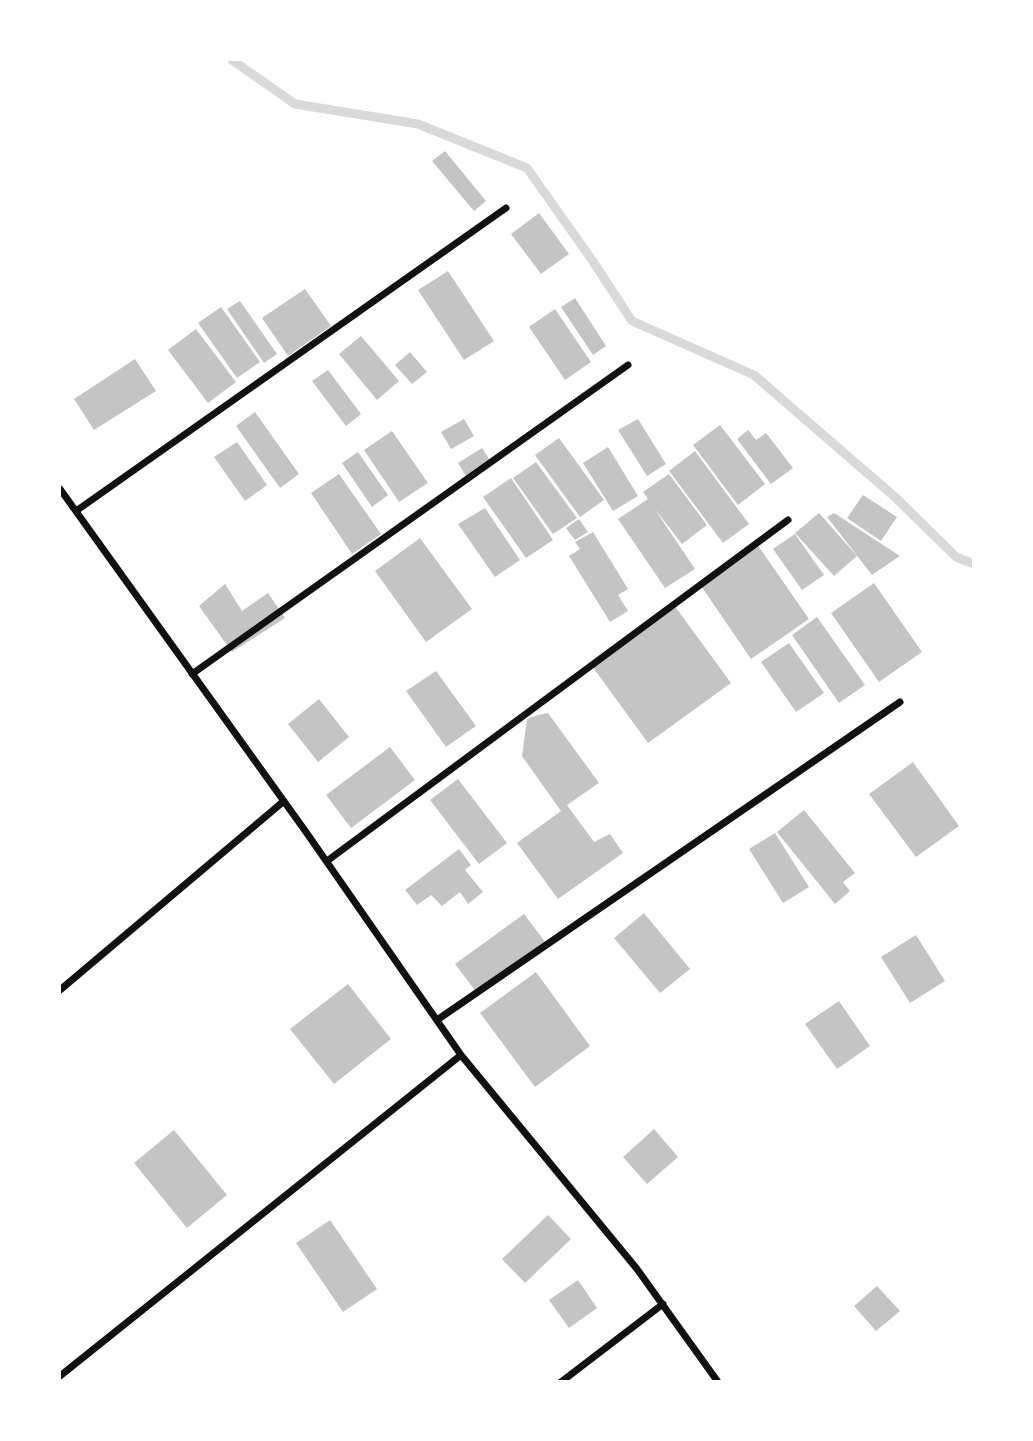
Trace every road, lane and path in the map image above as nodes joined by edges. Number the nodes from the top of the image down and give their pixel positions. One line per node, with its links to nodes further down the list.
1 (506, 208): 4 (street)
2 (628, 365): 6 (street)
3 (60, 489): 4 (street)
4 (76, 511): 6 (street)
5 (788, 520): 9 (street)
6 (192, 674): 8 (street)
7 (900, 702): 11 (street)
8 (284, 801): 9 (street); 10 (street)
9 (327, 861): 11 (street)
10 (60, 990)
11 (437, 1020): 12 (street)
12 (461, 1055): 13 (street); 14 (street)
13 (663, 1304): 15 (street); 16 (street)
14 (60, 1376)
15 (561, 1381)
16 (718, 1381)

